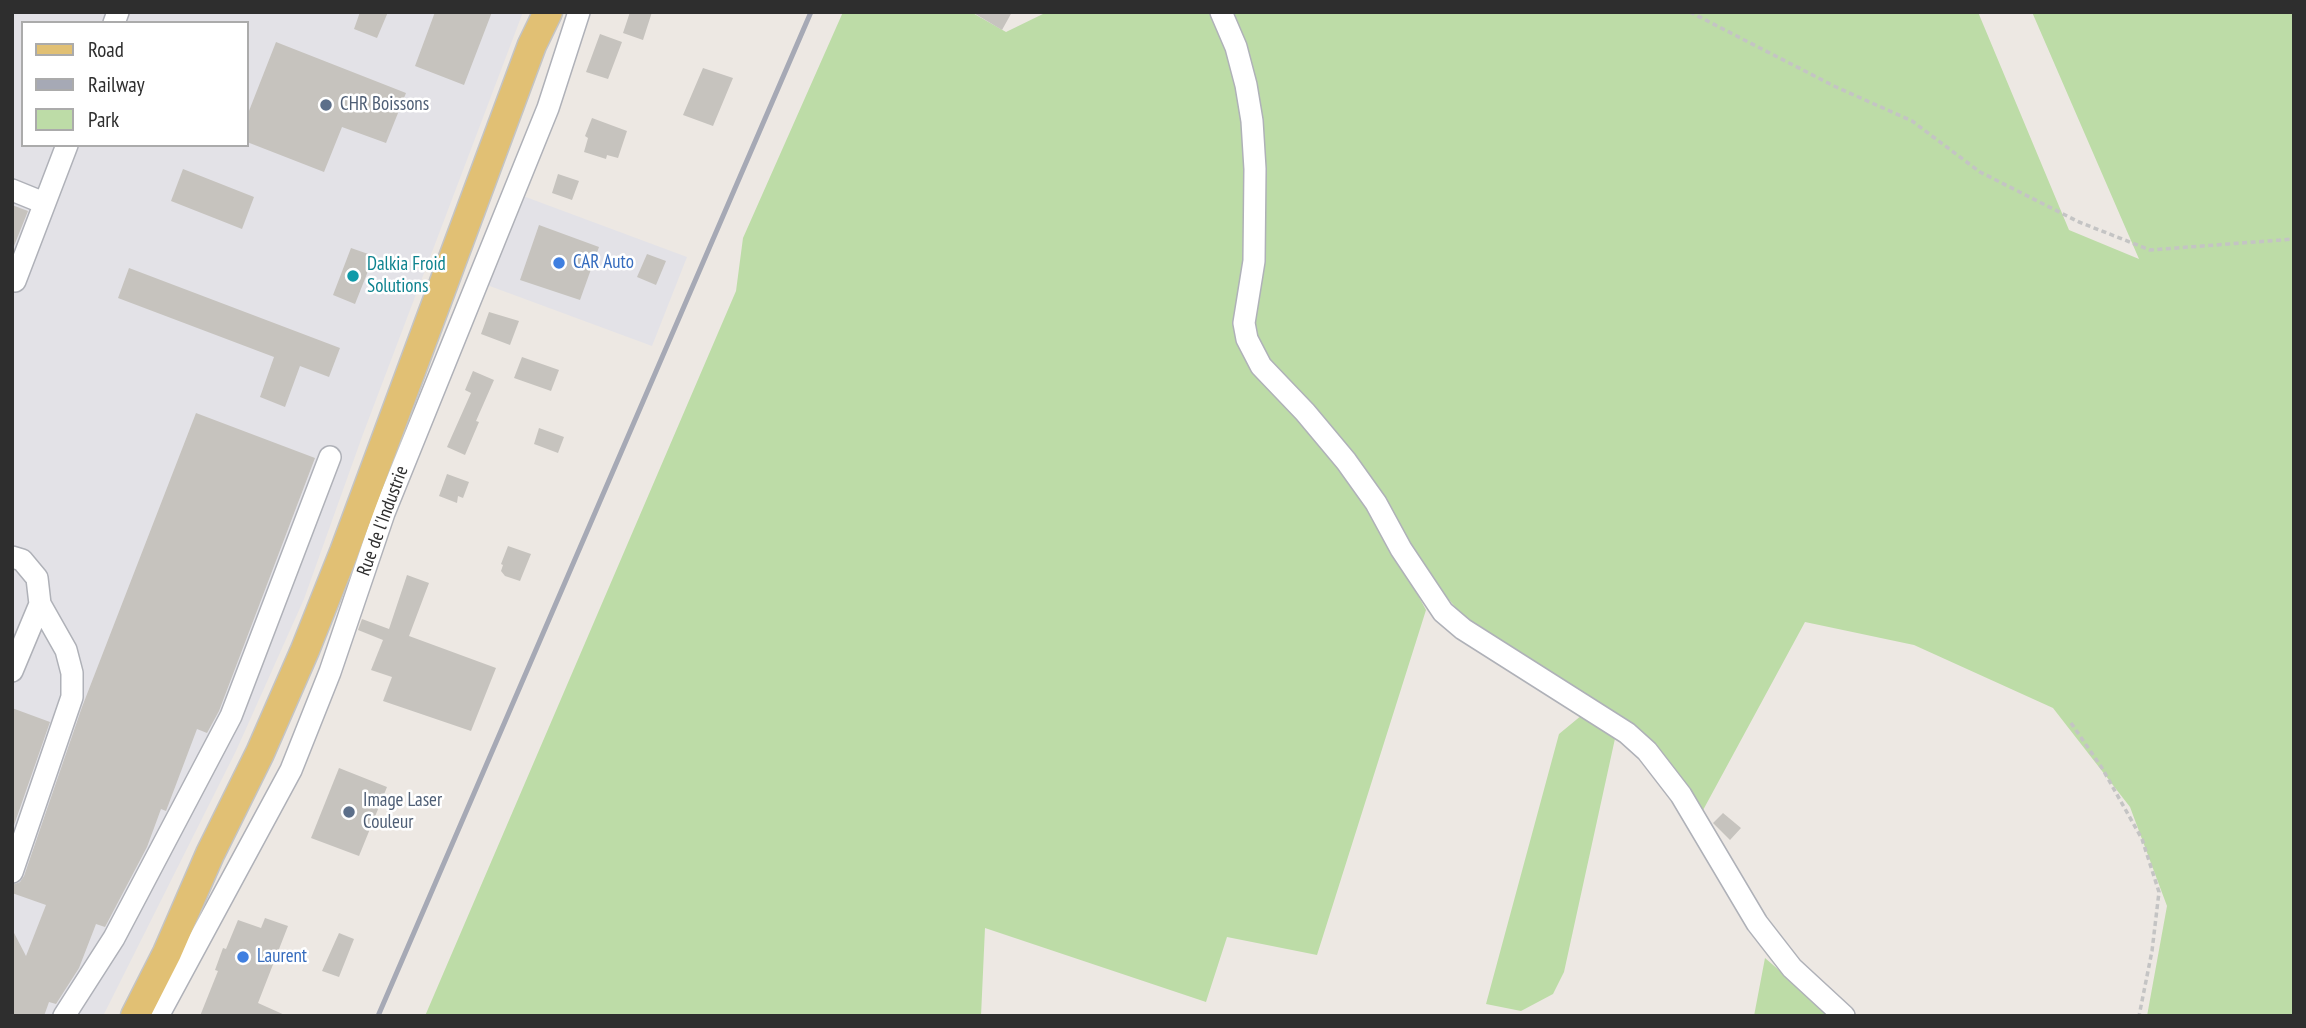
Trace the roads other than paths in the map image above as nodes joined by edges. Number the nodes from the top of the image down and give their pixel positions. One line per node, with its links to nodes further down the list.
1 (539, 12): 5 (main road, Rue de l'Industrie)
2 (548, 12): 5 (main road, Rue de l'Industrie)
3 (579, 12): 19 (street, Rue de l'Industrie)
4 (1221, 12): 20 (street)
5 (532, 44): 14 (main road, Rue de l'Industrie)
6 (65, 147): 8 (street)
7 (12, 190): 8 (street)
8 (44, 203): 9 (street)
9 (15, 281)
10 (330, 457): 16 (street)
11 (12, 557): 12 (street)
12 (40, 604): 13 (street); 15 (street)
13 (12, 671)
14 (210, 854): 17 (main road, Rue de l'Industrie); 18 (main road, Rue de l'Industrie)
15 (12, 872)
16 (64, 1016)
17 (119, 1016)
18 (135, 1016)
19 (158, 1016)
20 (1844, 1016)

